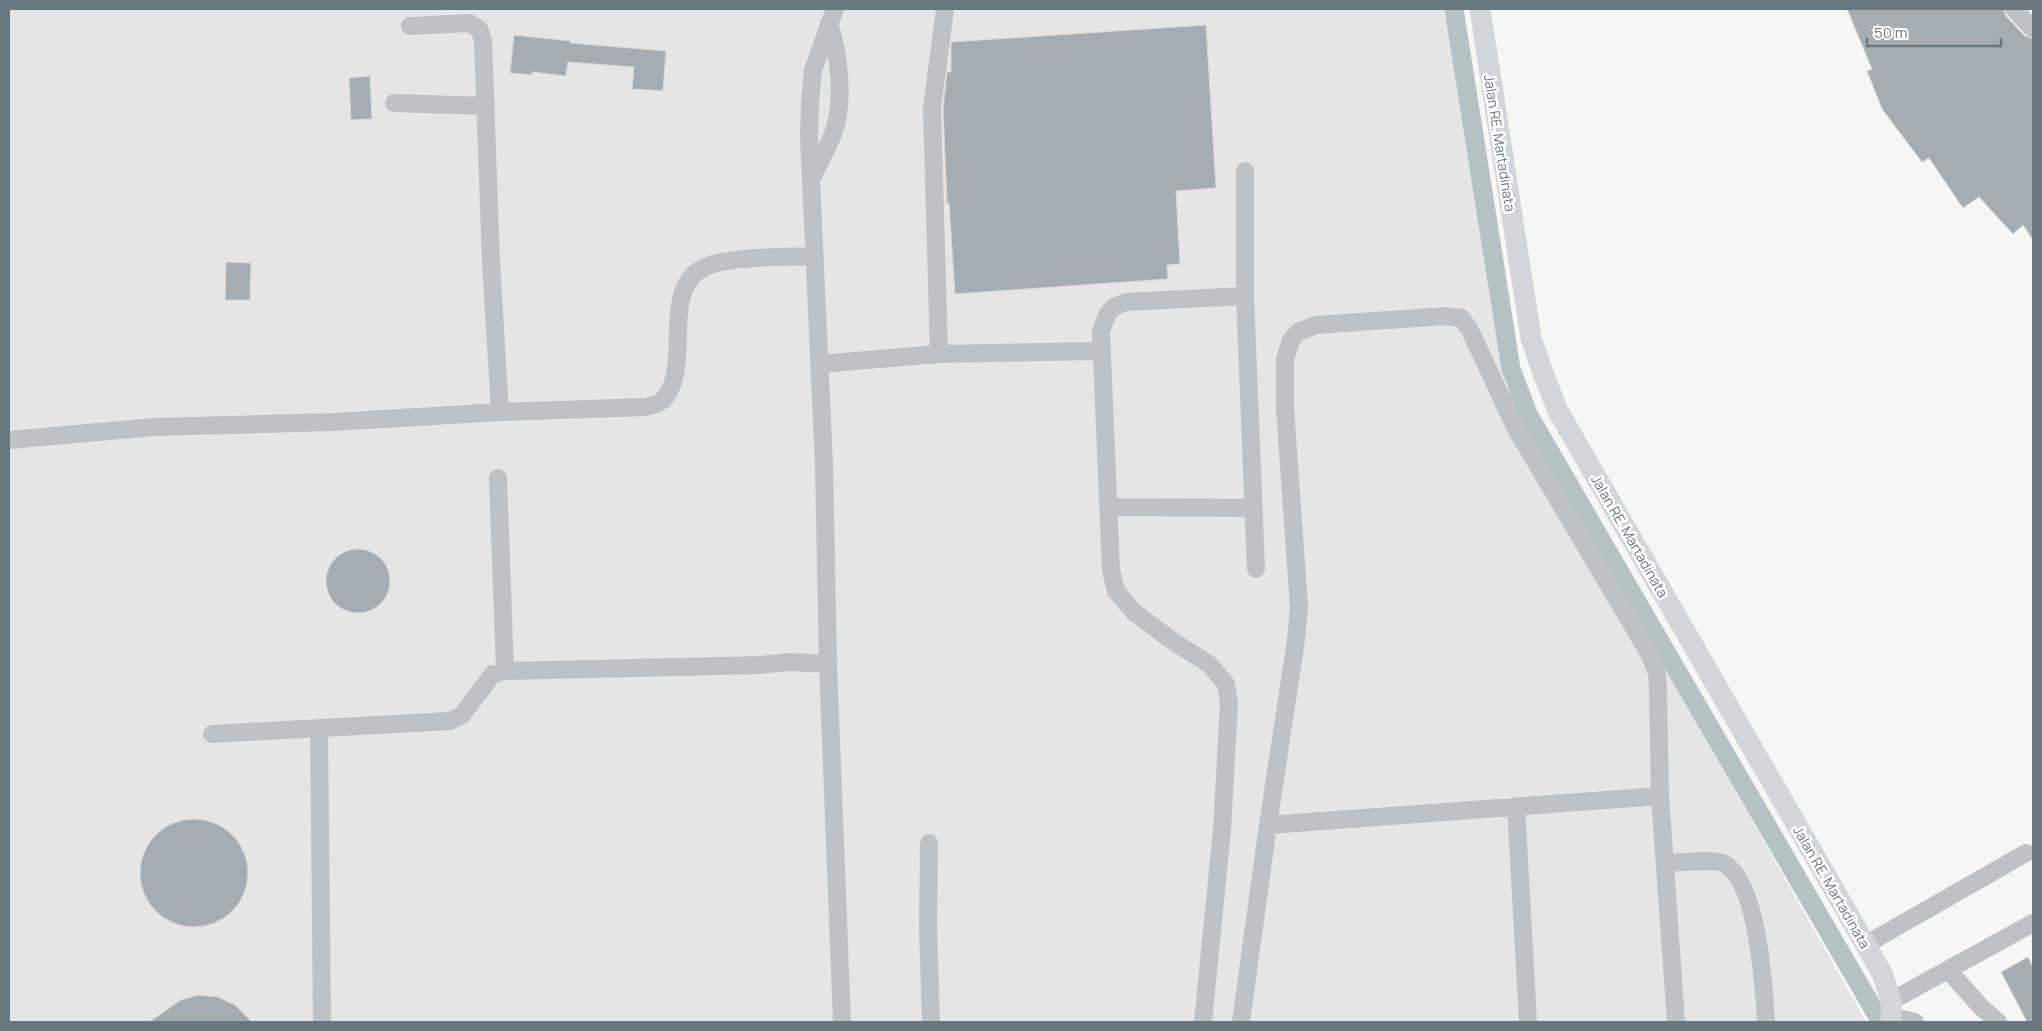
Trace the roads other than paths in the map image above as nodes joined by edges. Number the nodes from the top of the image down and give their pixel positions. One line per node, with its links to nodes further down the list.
1 (945, 9): 14 (street)
2 (1480, 9): 33 (main road, Jalan RE. Martadinata)
3 (2014, 9): 6 (street)
4 (832, 16): 10 (street); 10 (street)
5 (410, 26): 8 (street)
6 (2033, 29)
7 (394, 102): 8 (street)
8 (486, 106): 16 (street)
9 (1245, 171): 12 (street)
10 (811, 179): 11 (street)
11 (815, 256): 15 (street); 16 (street)
12 (1245, 296): 13 (street); 20 (street)
13 (1100, 351): 14 (street); 19 (street)
14 (939, 354): 15 (street)
15 (819, 364): 22 (street)
16 (500, 412): 17 (street)
17 (9, 440)
18 (498, 478): 23 (street)
19 (1108, 507): 20 (street); 39 (street)
20 (1253, 508): 21 (street)
21 (1256, 569)
22 (828, 664): 23 (street); 37 (street)
23 (505, 671): 24 (street)
24 (319, 728): 25 (street); 36 (street)
25 (212, 734)
26 (1660, 796): 27 (street); 28 (street); 31 (street)
27 (1516, 806): 28 (street); 41 (street)
28 (1268, 824): 40 (street)
29 (929, 842): 38 (street)
30 (2026, 853): 33 (street)
31 (1666, 863): 42 (street); 43 (street)
32 (2033, 923): 34 (street)
33 (1865, 945): 35 (main road, Jalan RE. Martadinata)
34 (1948, 970): 35 (street); 45 (street)
35 (1892, 1013): 44 (street)
36 (322, 1022)
37 (842, 1022)
38 (931, 1022)
39 (1203, 1022)
40 (1241, 1022)
41 (1528, 1022)
42 (1676, 1022)
43 (1766, 1022)
44 (1915, 1022)
45 (1998, 1022)

